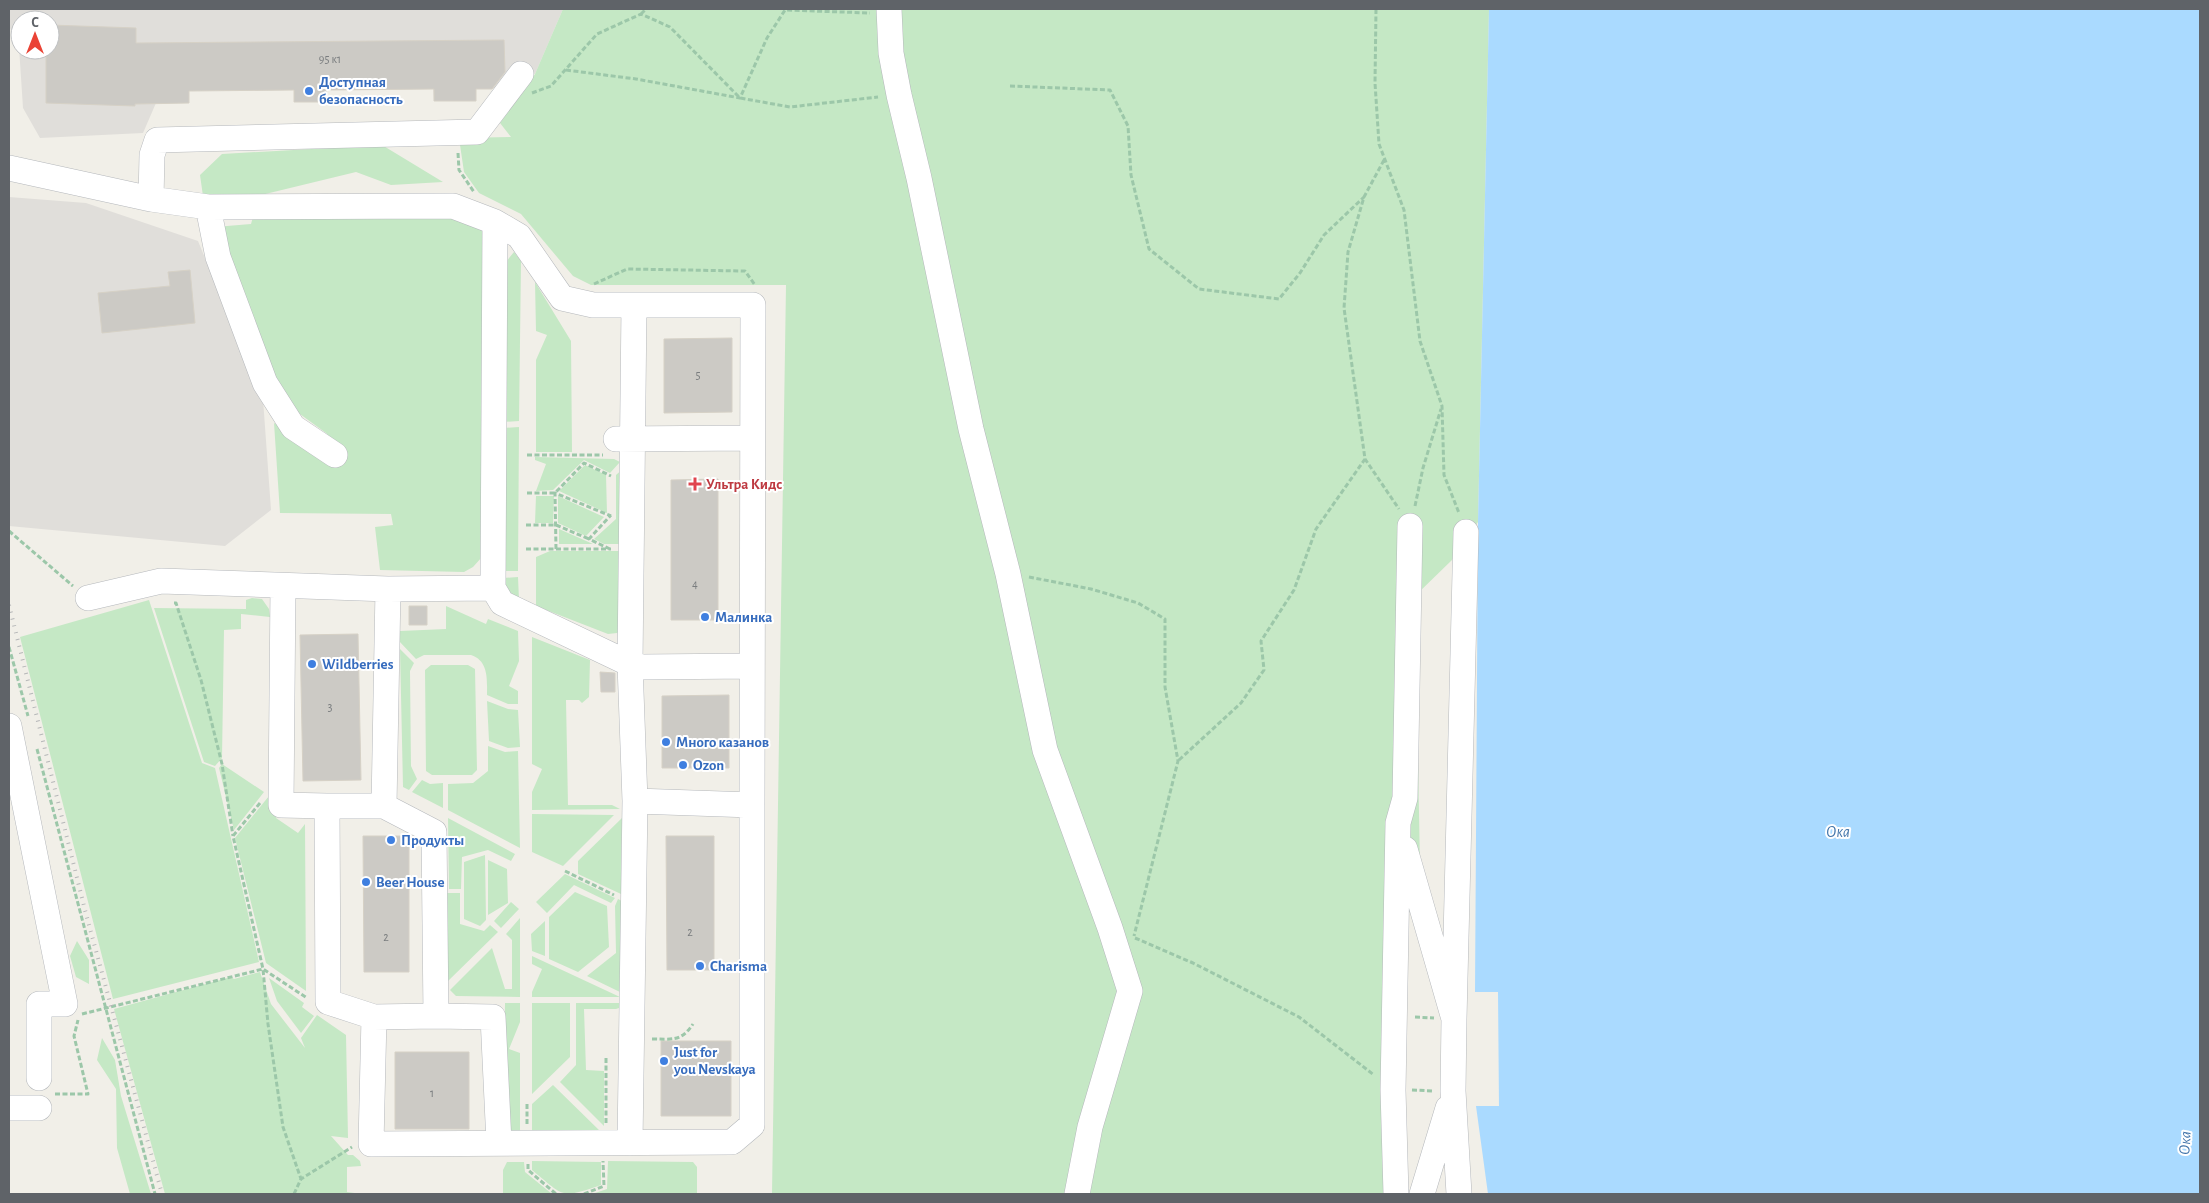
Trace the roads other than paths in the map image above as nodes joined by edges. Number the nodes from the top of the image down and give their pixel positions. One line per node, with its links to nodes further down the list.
1 (889, 11): 34 (lane)
2 (521, 74): 4 (lane)
3 (9, 168): 4 (lane)
4 (151, 199): 5 (lane)
5 (208, 207): 6 (lane); 10 (lane)
6 (495, 222): 7 (lane); 14 (lane)
7 (634, 306): 8 (lane); 9 (lane)
8 (752, 438): 9 (lane); 18 (lane)
9 (619, 444): 17 (lane)
10 (335, 455)
11 (1410, 526): 24 (lane)
12 (1466, 532): 27 (lane)
13 (283, 586): 15 (lane); 16 (lane); 22 (lane)
14 (493, 588): 15 (lane); 17 (lane)
15 (388, 590): 23 (lane)
16 (88, 598)
17 (630, 664): 18 (lane); 20 (lane)
18 (752, 666): 21 (lane)
19 (20, 725): 28 (lane)
20 (635, 801): 21 (lane); 33 (lane)
21 (752, 805): 33 (lane)
22 (327, 806): 23 (lane); 26 (lane)
23 (384, 806): 25 (lane)
24 (1398, 823): 27 (lane); 35 (lane)
25 (436, 1016): 26 (lane); 32 (lane)
26 (374, 1017): 32 (lane)
27 (1454, 1019): 29 (lane)
28 (39, 1078)
29 (1453, 1091): 36 (lane); 37 (lane)
30 (9, 1108): 31 (lane)
31 (39, 1108)
32 (499, 1143): 33 (lane)
33 (630, 1143)
34 (1077, 1194)
35 (1396, 1194)
36 (1422, 1194)
37 (1459, 1194)

